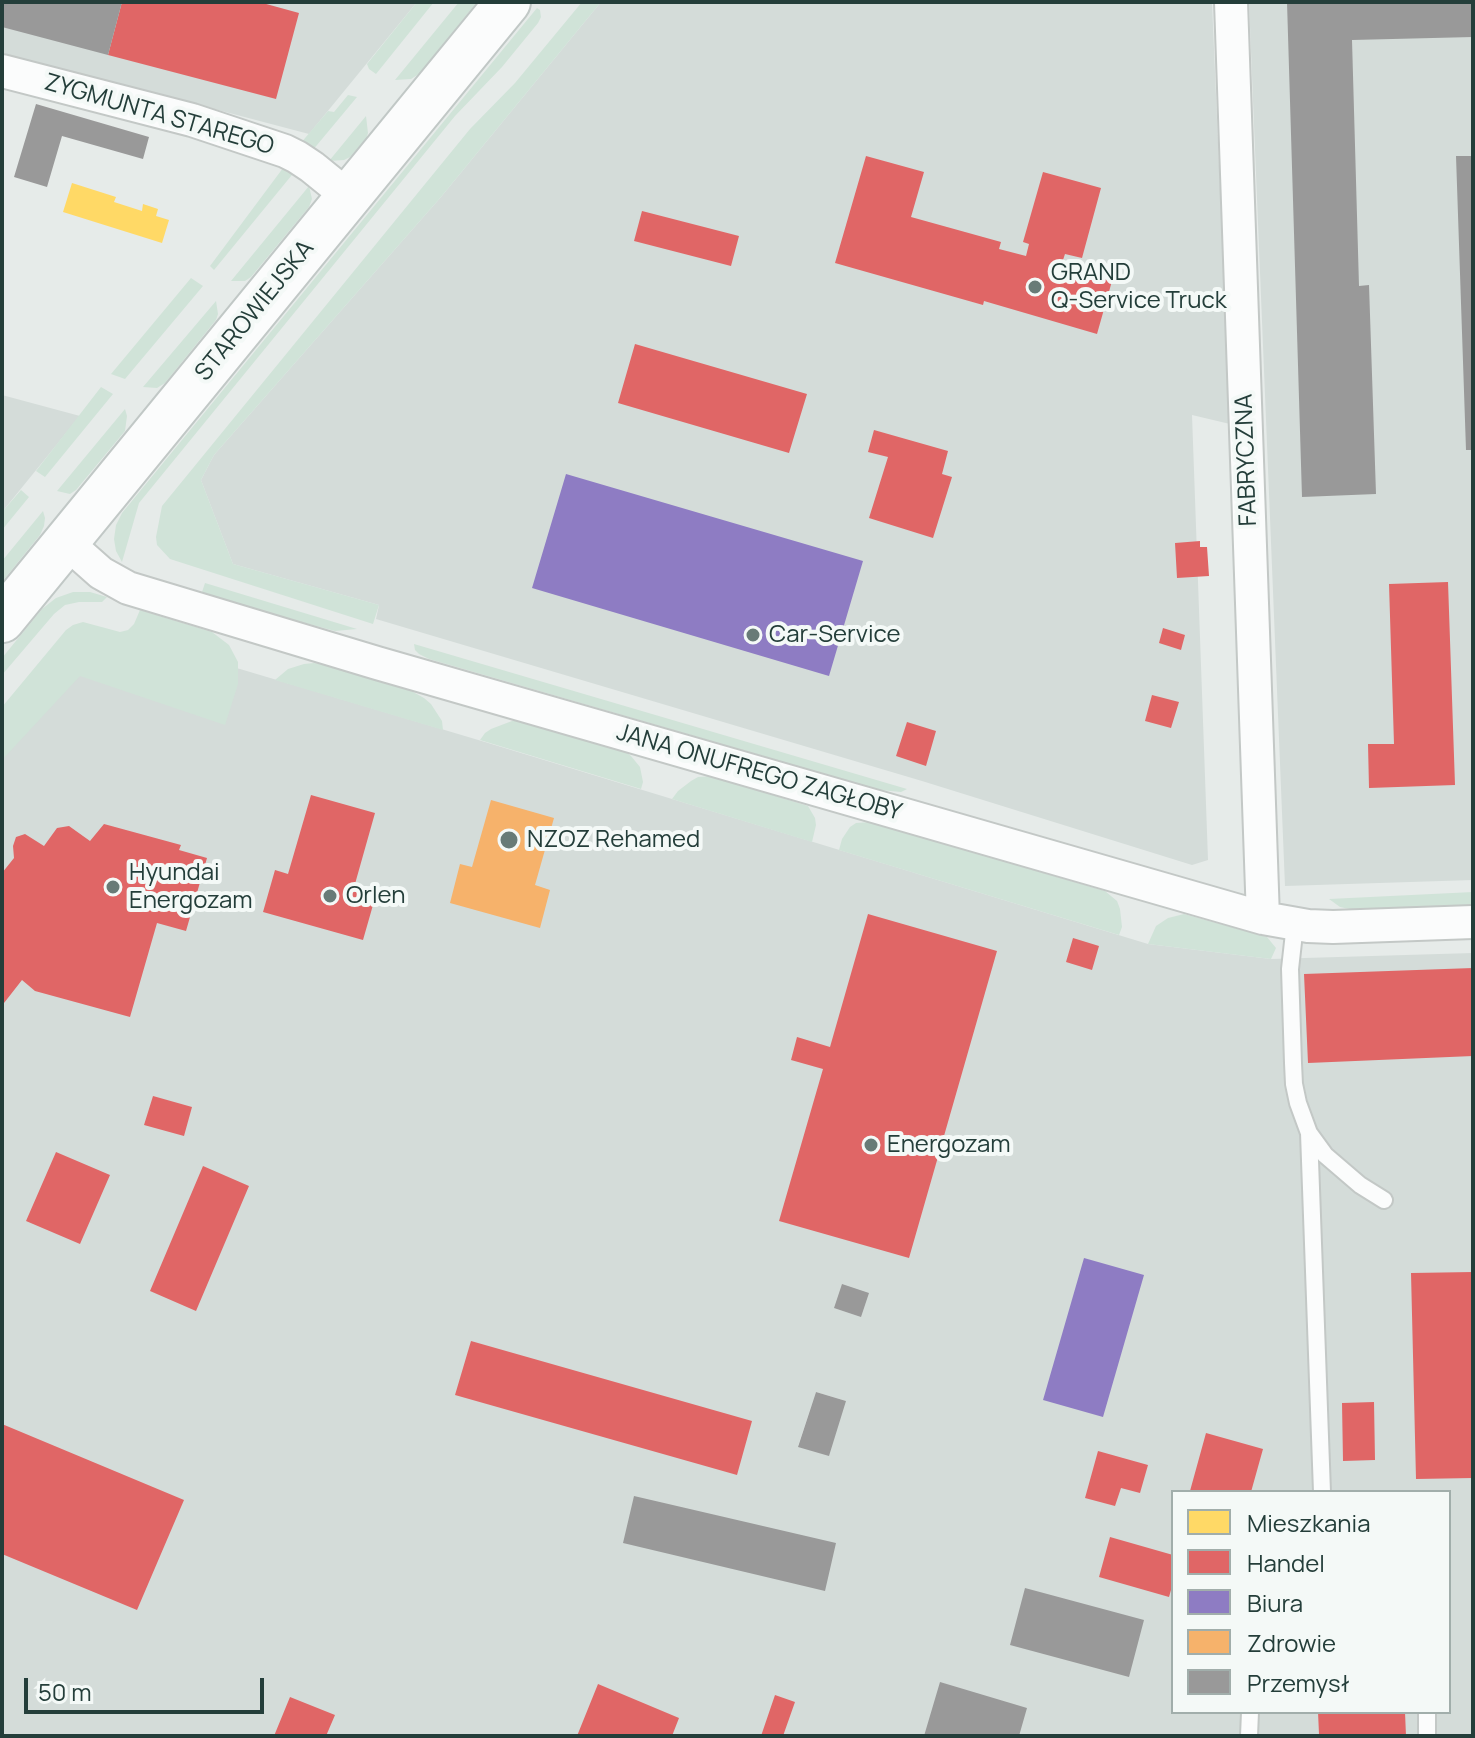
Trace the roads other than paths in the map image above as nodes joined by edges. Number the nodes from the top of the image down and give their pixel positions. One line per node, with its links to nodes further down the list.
1 (508, 2): 4 (street, STAROWIEJSKA)
2 (1231, 2): 7 (street, FABRYCZNA)
3 (2, 71): 4 (street, ZYGMUNTA STAREGO)
4 (349, 197): 5 (street, STAROWIEJSKA)
5 (66, 542): 6 (street, STAROWIEJSKA); 7 (street, JANA ONUFREGO ZAGŁOBY)
6 (2, 620)
7 (1263, 918): 9 (street, JANA ONUFREGO ZAGŁOBY)
8 (1473, 922): 9 (street, JANA ONUFREGO ZAGŁOBY)
9 (1295, 924): 10 (lane)
10 (1309, 1133): 11 (lane); 12 (lane)
11 (1384, 1200)
12 (1322, 1490)
13 (1250, 1714): 15 (lane)
14 (1427, 1714): 16 (lane)
15 (1249, 1736)
16 (1427, 1736)

